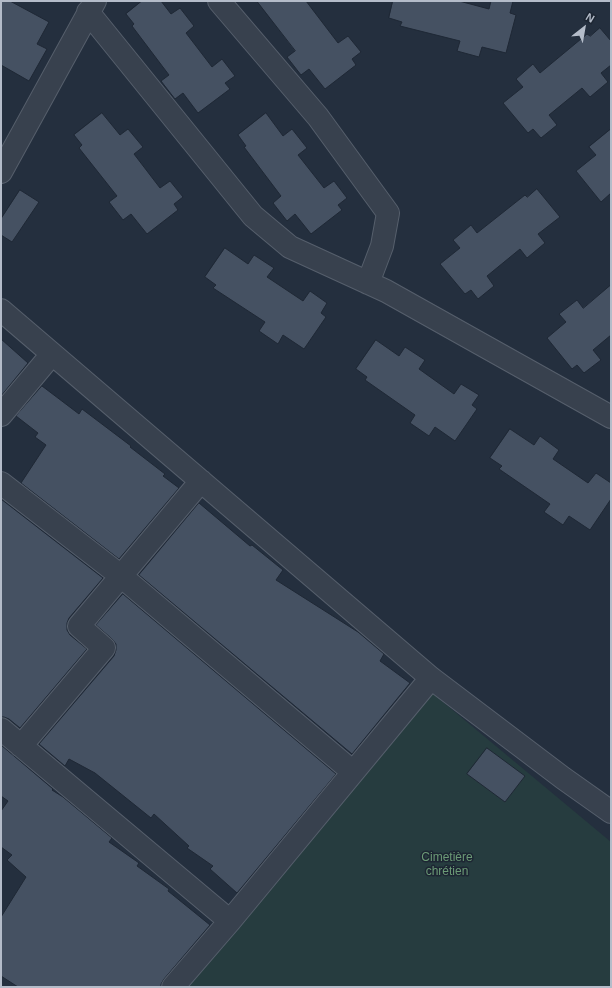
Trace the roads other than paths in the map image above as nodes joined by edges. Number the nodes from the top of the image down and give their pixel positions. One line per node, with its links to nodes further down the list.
1 (219, 1): 4 (street)
2 (92, 4): 3 (street); 4 (street)
3 (1, 172)
4 (368, 283): 8 (street)
5 (1, 310): 6 (street)
6 (52, 354): 7 (street); 9 (street)
7 (1, 414)
8 (611, 417)
9 (200, 481): 11 (street); 12 (street)
10 (1, 483): 11 (street)
11 (120, 576): 14 (street); 15 (street)
12 (431, 678): 15 (street); 16 (street)
13 (1, 729): 14 (street)
14 (21, 746): 17 (street)
15 (353, 772): 17 (street)
16 (611, 812)
17 (230, 920): 18 (street)
18 (173, 987)

